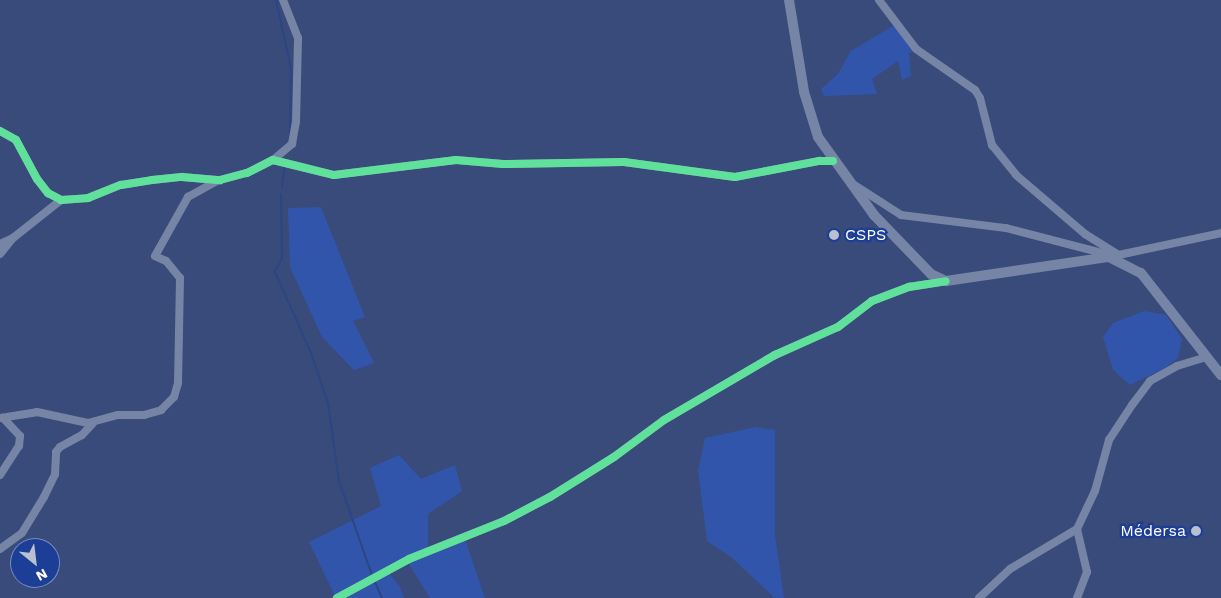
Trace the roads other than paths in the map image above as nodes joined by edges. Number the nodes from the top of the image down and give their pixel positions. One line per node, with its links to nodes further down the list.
1 (283, 0): 5 (street)
2 (789, 0): 6 (street)
3 (879, 0): 14 (street)
4 (0, 131): 9 (street)
5 (274, 160): 6 (street); 8 (street)
6 (833, 161): 7 (street)
7 (845, 179): 14 (street); 15 (street)
8 (220, 180): 9 (street); 19 (street)
9 (61, 200): 11 (street)
10 (1221, 233): 14 (street)
11 (13, 238): 12 (street); 13 (street)
12 (0, 244)
13 (0, 254)
14 (1114, 256): 15 (street); 16 (street)
15 (946, 281): 23 (street)
16 (1206, 356): 17 (street); 21 (street)
17 (1221, 375)
18 (1, 418): 19 (street); 20 (street)
19 (93, 423): 22 (street)
20 (0, 475)
21 (1077, 529): 24 (street); 25 (street)
22 (0, 549)
23 (337, 598)
24 (979, 598)
25 (1077, 598)

